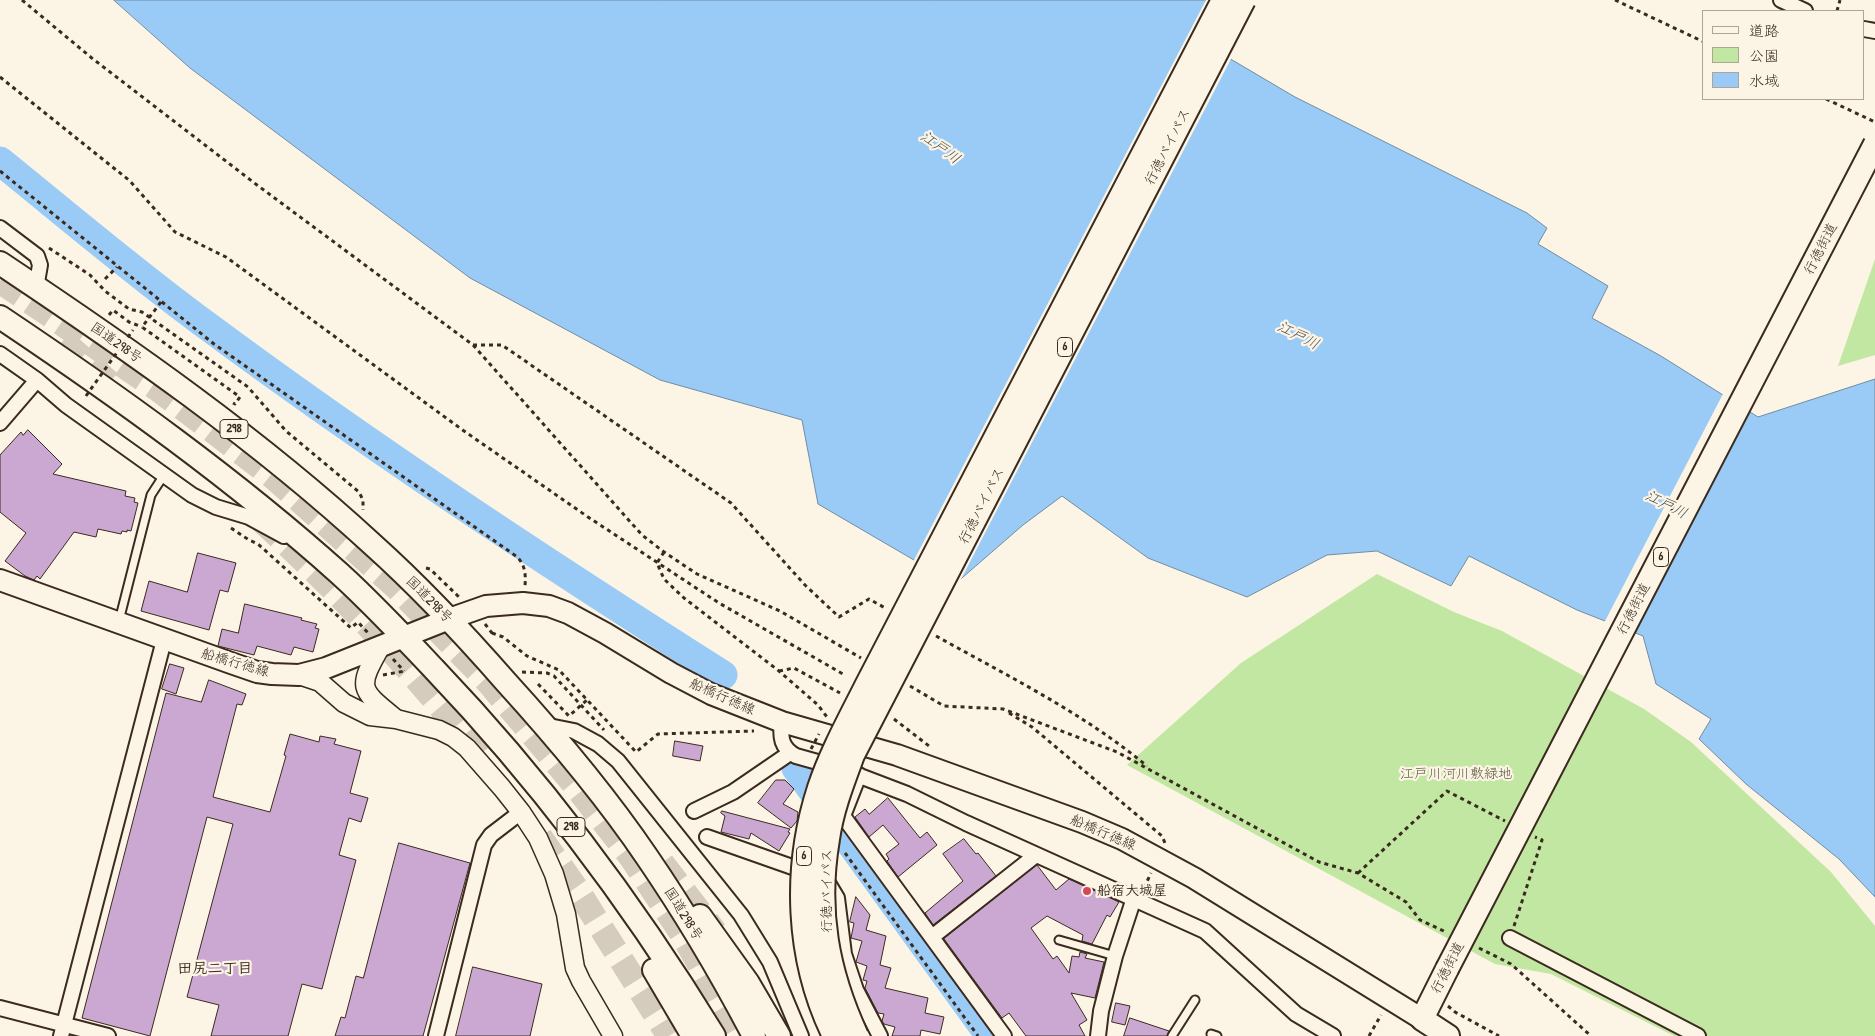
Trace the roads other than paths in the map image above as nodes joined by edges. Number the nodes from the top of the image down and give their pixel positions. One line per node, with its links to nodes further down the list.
1 (1223, 0): 52 (main road, 行徳バイパス / 6, bridge)
2 (1244, 0): 53 (main road, 行徳バイパス / 6, bridge)
3 (1781, 0): 4 (street)
4 (1803, 10)
5 (1875, 144): 42 (main road, 行徳街道 / 6, bridge)
6 (0, 228): 8 (street)
7 (0, 263): 8 (main road, 国道298号 / 298)
8 (36, 288): 16 (main road, 国道298号 / 298)
9 (0, 317): 14 (main road, 298)
10 (0, 354): 11 (street)
11 (37, 380): 12 (street); 13 (street)
12 (0, 423)
13 (164, 475): 14 (street); 17 (lane)
14 (315, 553): 18 (main road, 298)
15 (0, 580): 17 (main road, 船橋行徳線)
16 (448, 619): 18 (main road, 船橋行徳線); 23 (main road, 船橋行徳線); 24 (main road, 国道298号 / 298)
17 (118, 623): 19 (main road, 船橋行徳線)
18 (404, 637): 20 (main road, 船橋行徳線); 30 (main road, 298)
19 (164, 640): 21 (main road, 船橋行徳線); 43 (street)
20 (381, 646): 21 (main road, 船橋行徳線); 22 (street)
21 (299, 675): 22 (street)
22 (396, 719): 29 (street)
23 (782, 722): 25 (street); 42 (main road, 船橋行徳線)
24 (544, 725): 32 (main road, 国道298号 / 298); 51 (street)
25 (790, 753): 26 (street); 28 (street)
26 (839, 768): 27 (street); 34 (street)
27 (859, 775): 33 (street); 36 (street)
28 (694, 811)
29 (521, 812): 45 (street); 46 (street)
30 (567, 823): 47 (main road, 298); 48 (main road, 298)
31 (707, 837): 34 (street)
32 (646, 855): 49 (main road, 国道298号 / 298); 50 (main road, 298)
33 (1036, 855): 35 (street); 36 (street)
34 (815, 875): 54 (street)
35 (1136, 899): 39 (street); 58 (street)
36 (932, 937): 55 (street)
37 (1510, 938): 60 (street)
38 (1059, 940): 39 (lane)
39 (1115, 956): 56 (street)
40 (1195, 1000): 57 (lane)
41 (0, 1008): 43 (street)
42 (1422, 1019): 59 (main road)
43 (62, 1030): 44 (street)
44 (108, 1036)
45 (436, 1036)
46 (613, 1036)
47 (693, 1036)
48 (714, 1036)
49 (754, 1036)
50 (779, 1036)
51 (801, 1036)
52 (834, 1036)
53 (857, 1036)
54 (880, 1036)
55 (1004, 1036)
56 (1098, 1036)
57 (1172, 1036)
58 (1333, 1036)
59 (1448, 1036)
60 (1698, 1036)

